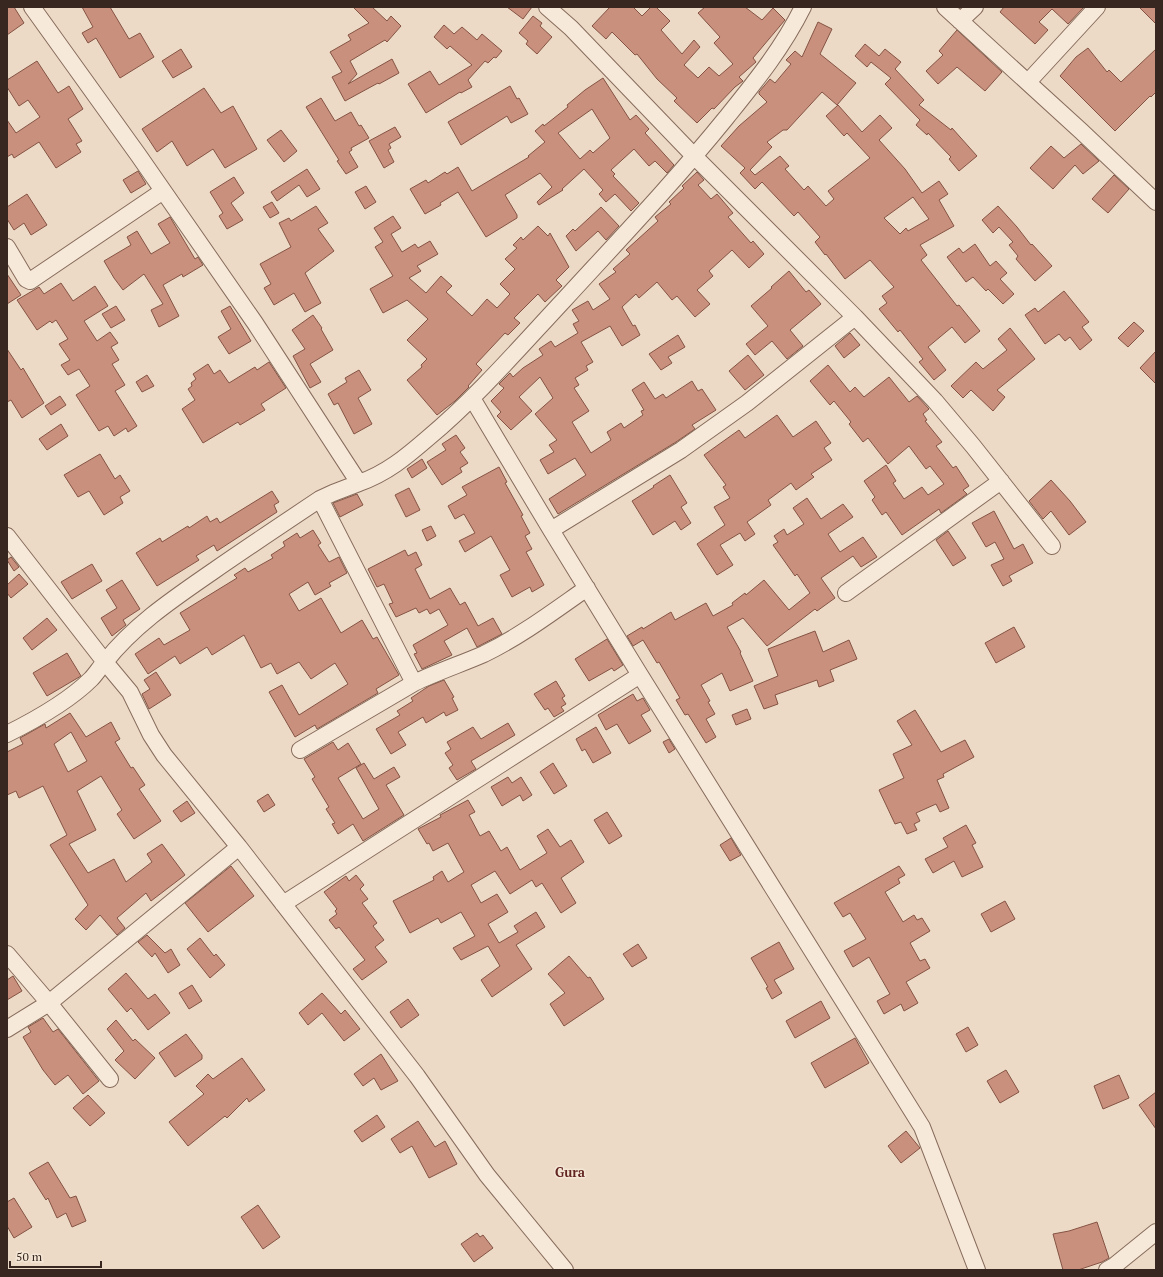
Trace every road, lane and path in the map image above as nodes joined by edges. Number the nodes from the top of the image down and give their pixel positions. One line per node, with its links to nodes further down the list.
1 (32, 7): 10 (street)
2 (547, 7): 9 (street)
3 (803, 7): 9 (street)
4 (945, 7): 7 (street)
5 (975, 7): 7 (street)
6 (1097, 7): 8 (street)
7 (960, 21): 8 (street)
8 (1028, 82): 11 (street)
9 (695, 157): 13 (street); 14 (street)
10 (163, 192): 12 (street); 16 (street)
11 (1156, 202)
12 (7, 247)
13 (855, 317): 15 (street); 18 (street)
14 (472, 398): 16 (street); 18 (street)
15 (1001, 481): 20 (street); 22 (street)
16 (359, 483): 17 (street)
17 (320, 499): 23 (street); 25 (street)
18 (551, 530): 21 (street)
19 (7, 536): 23 (street)
20 (1052, 546)
21 (587, 588): 24 (street); 25 (street)
22 (846, 593)
23 (105, 662): 26 (street); 28 (street)
24 (640, 675): 29 (street); 36 (street)
25 (414, 683): 27 (street)
26 (7, 734)
27 (300, 750)
28 (239, 846): 29 (street); 31 (street)
29 (283, 904): 35 (street)
30 (7, 954): 31 (street)
31 (49, 1003): 32 (street); 33 (street)
32 (7, 1030)
33 (110, 1079)
34 (1156, 1232): 37 (street)
35 (565, 1270)
36 (977, 1270)
37 (1107, 1270)

